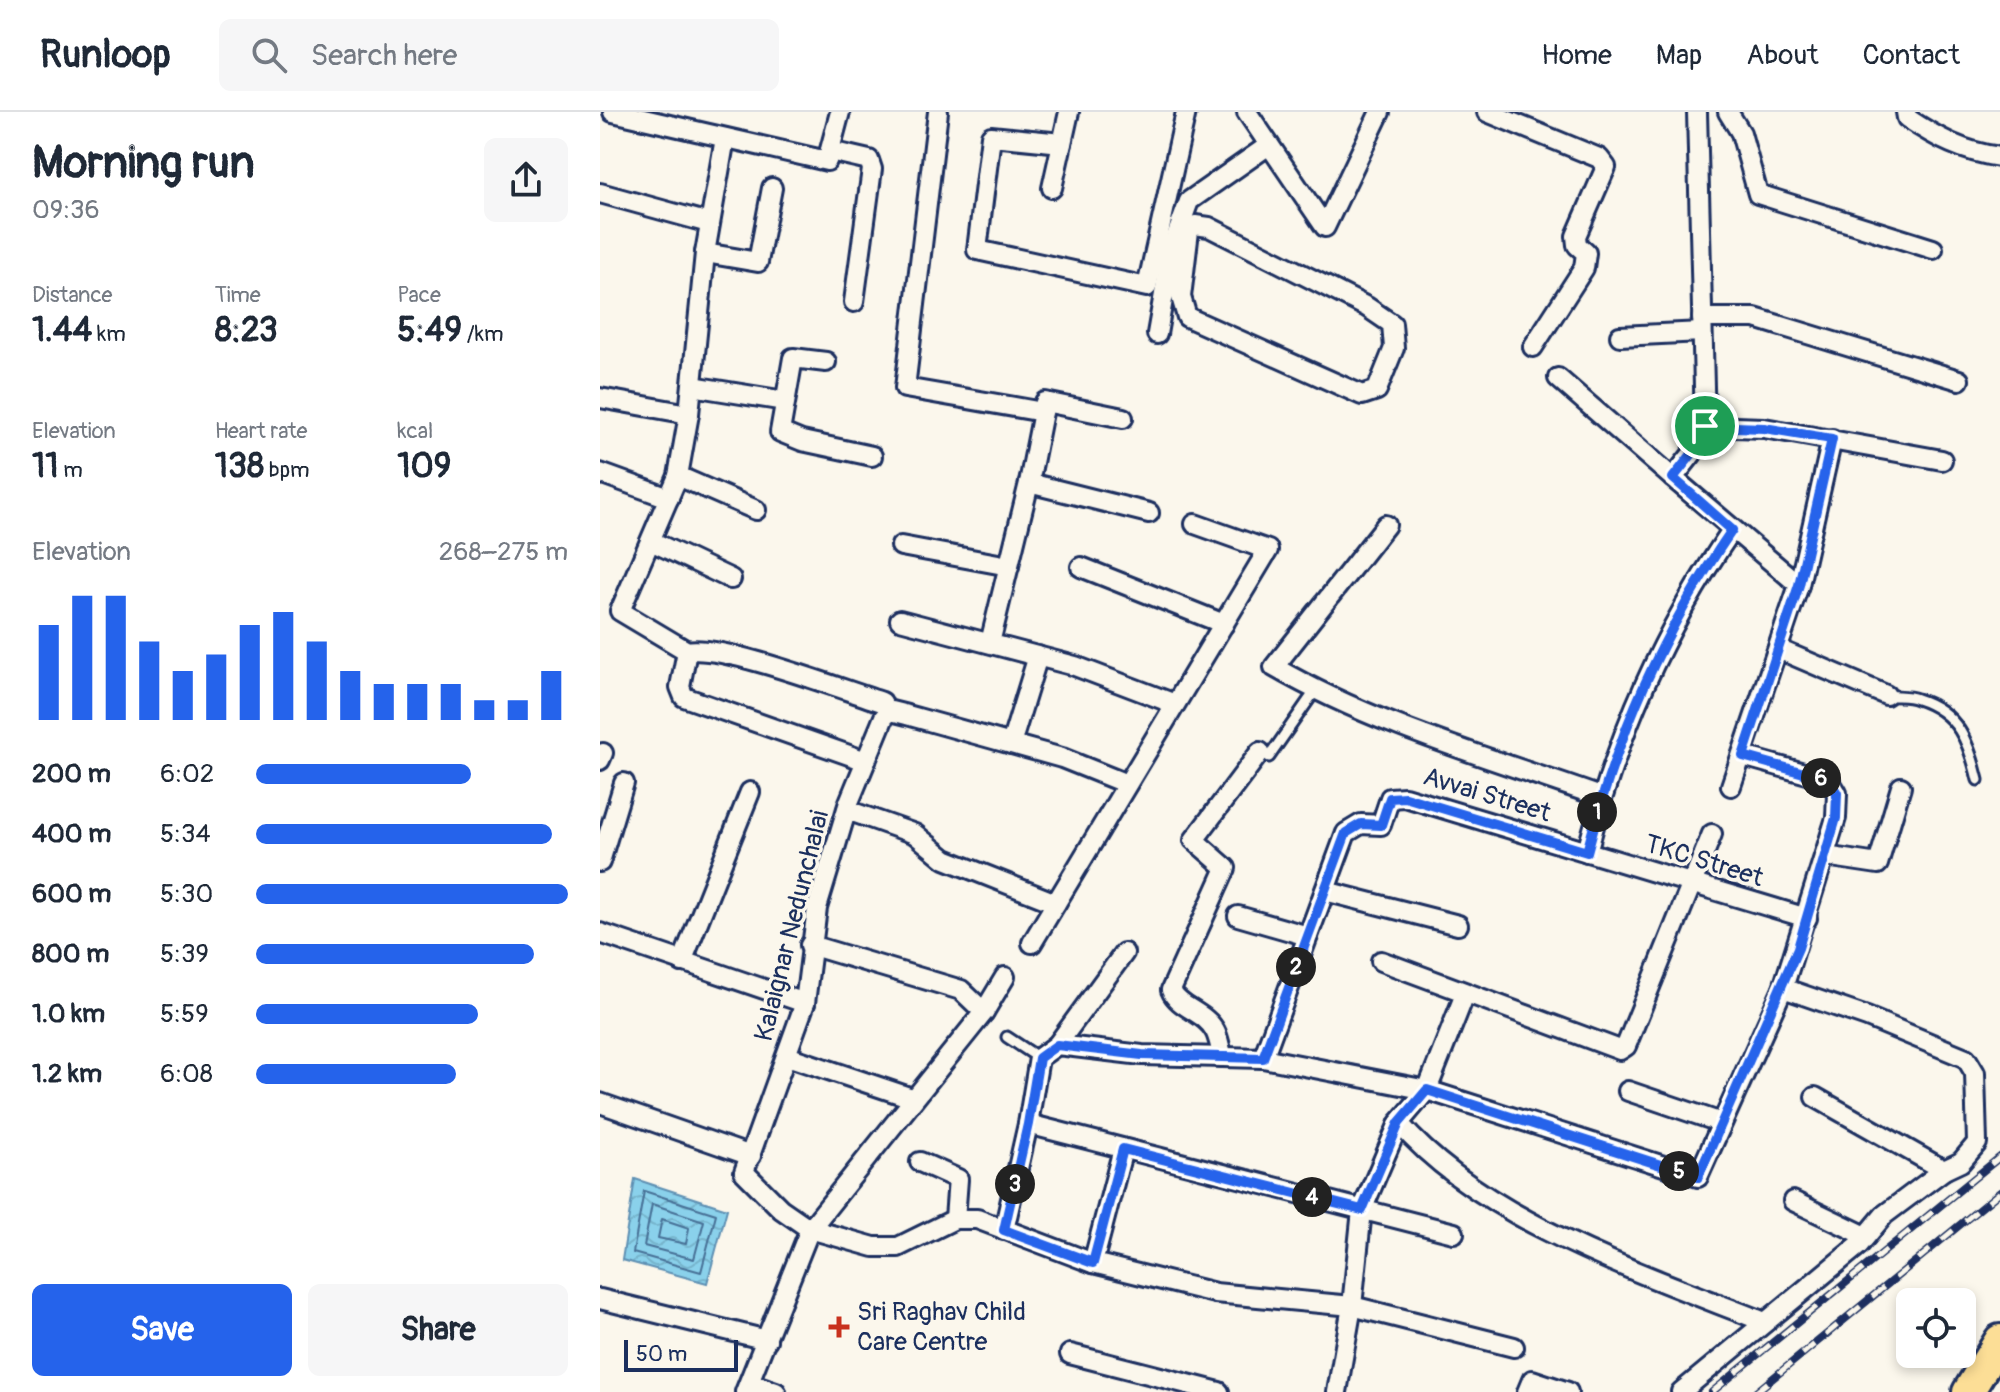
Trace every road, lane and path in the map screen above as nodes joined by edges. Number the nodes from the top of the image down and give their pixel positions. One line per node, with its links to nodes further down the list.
1 (613, 112): 12 (street)
2 (840, 112): 15 (street)
3 (938, 112): 37 (street)
4 (1069, 112): 13 (street)
5 (1186, 112): 22 (street)
6 (1247, 112): 14 (street)
7 (1380, 112): 14 (street)
8 (1487, 112): 30 (street)
9 (1697, 112): 27 (street)
10 (1728, 112): 24 (street)
11 (1906, 112): 16 (street)
12 (725, 138): 15 (street); 21 (street)
13 (1062, 143): 18 (street); 22 (street)
14 (1269, 145): 19 (street)
15 (830, 151): 26 (street)
16 (2000, 157)
17 (772, 188): 25 (street)
18 (1052, 188)
19 (1203, 192): 22 (street); 23 (street)
20 (600, 193): 21 (street)
21 (709, 223): 25 (street)
22 (1180, 223): 23 (street); 23 (street); 28 (street)
23 (1209, 225)
24 (1933, 249)
25 (705, 253): 34 (street)
26 (854, 302)
27 (1702, 325): 29 (street); 33 (street); 40 (street)
28 (1157, 334)
29 (1620, 336)
30 (1533, 347)
31 (826, 362): 36 (street)
32 (1558, 378): 46 (street)
33 (1959, 380)
34 (692, 386): 36 (street); 38 (street)
35 (600, 398): 38 (street)
36 (785, 401): 42 (street)
37 (1043, 412): 39 (street); 47 (street)
38 (689, 414): 45 (street)
39 (1123, 418)
40 (1705, 426): 41 (street); 46 (street)
41 (1832, 439): 43 (street); 59 (street)
42 (872, 456)
43 (1942, 460)
44 (600, 473): 48 (street)
45 (678, 476): 48 (street); 49 (street)
46 (1673, 478): 53 (street)
47 (1029, 483): 50 (street); 56 (street)
48 (669, 498): 54 (street)
49 (756, 510)
50 (1149, 513)
51 (1195, 524): 61 (street)
52 (1386, 525): 66 (street)
53 (1732, 530): 59 (street); 80 (street)
54 (651, 541): 58 (street); 64 (street)
55 (901, 546): 56 (street)
56 (1009, 566): 62 (street)
57 (1081, 567): 61 (street)
58 (731, 579)
59 (1799, 585): 63 (street)
60 (900, 620): 62 (street)
61 (1224, 624): 69 (street)
62 (990, 643): 65 (street)
63 (1778, 649): 67 (street); 72 (street)
64 (687, 651): 68 (street); 73 (street)
65 (1038, 656): 69 (street); 70 (street)
66 (1315, 691): 71 (lane); 80 (street)
67 (1886, 695): 74 (lane)
68 (882, 702)
69 (1175, 704): 76 (street)
70 (1011, 744): 73 (street, Kalaignar Nedunchalai); 76 (street)
71 (1264, 755): 107 (street)
72 (1743, 756): 77 (street); 84 (street)
73 (866, 761): 81 (street, Kalaignar Nedunchalai)
74 (1978, 780)
75 (624, 783): 85 (street)
76 (1127, 784): 88 (street)
77 (1731, 786)
78 (1901, 787): 84 (street)
79 (750, 792): 98 (street)
80 (1601, 797): 83 (street)
81 (847, 810): 88 (street); 95 (street, Kalaignar Nedunchalai)
82 (1712, 834): 86 (street)
83 (1587, 852): 86 (street, TKC Street); 87 (street, Avvai Street)
84 (1825, 856): 90 (street)
85 (600, 862)
86 (1690, 884): 90 (street, TKC Street); 101 (street)
87 (1325, 891): 91 (street); 93 (street, Avvai Street)
88 (1056, 903): 94 (street)
89 (1238, 916): 93 (street)
90 (1807, 918): 100 (street)
91 (1458, 925)
92 (600, 933): 98 (street)
93 (1308, 936): 109 (street, Avvai Street)
94 (1032, 943)
95 (810, 945): 102 (street, Kalaignar Nedunchalai); 103 (street)
96 (1124, 953): 105 (street)
97 (1381, 961): 101 (street)
98 (682, 962): 102 (street)
99 (1005, 977): 103 (street)
100 (1783, 988): 116 (street); 121 (street)
101 (1465, 994): 110 (street)
102 (805, 1003): 106 (street, Kalaignar Nedunchalai)
103 (984, 1012): 113 (street)
104 (1007, 1037): 108 (lane)
105 (1057, 1045): 107 (street); 108 (street)
106 (787, 1056): 113 (street); 119 (street, Kalaignar Nedunchalai)
107 (1223, 1057): 109 (street)
108 (1039, 1058): 117 (street)
109 (1263, 1058): 110 (street)
110 (1427, 1090): 115 (street); 116 (street)
111 (1628, 1091): 116 (street)
112 (1815, 1097): 121 (street)
113 (912, 1098): 125 (street)
114 (600, 1103): 119 (street)
115 (1399, 1123): 123 (street); 132 (street)
116 (1722, 1123)
117 (1028, 1124): 118 (street); 126 (street)
118 (1123, 1149): 123 (street); 129 (street)
119 (751, 1156): 125 (street)
120 (920, 1162): 124 (street)
121 (1944, 1170): 128 (street)
122 (1793, 1201): 128 (street)
123 (1362, 1210): 127 (street); 131 (street)
124 (955, 1219): 125 (street); 126 (street)
125 (810, 1229): 133 (street)
126 (1004, 1230): 129 (street)
127 (1454, 1233)
128 (1866, 1236): 132 (street)
129 (1093, 1263): 131 (street)
130 (600, 1299): 133 (street)
131 (1352, 1306): 135 (street); 140 (street)
132 (1765, 1322): 143 (street)
133 (767, 1340): 137 (street)
134 (2000, 1340): 144 (highway)
135 (1514, 1347)
136 (1070, 1354): 139 (street)
137 (748, 1388): 138 (street)
138 (776, 1392)
139 (1219, 1392)
140 (1337, 1392)
141 (1527, 1392): 142 (street)
142 (1568, 1392)
143 (1681, 1392)
144 (1968, 1392)

